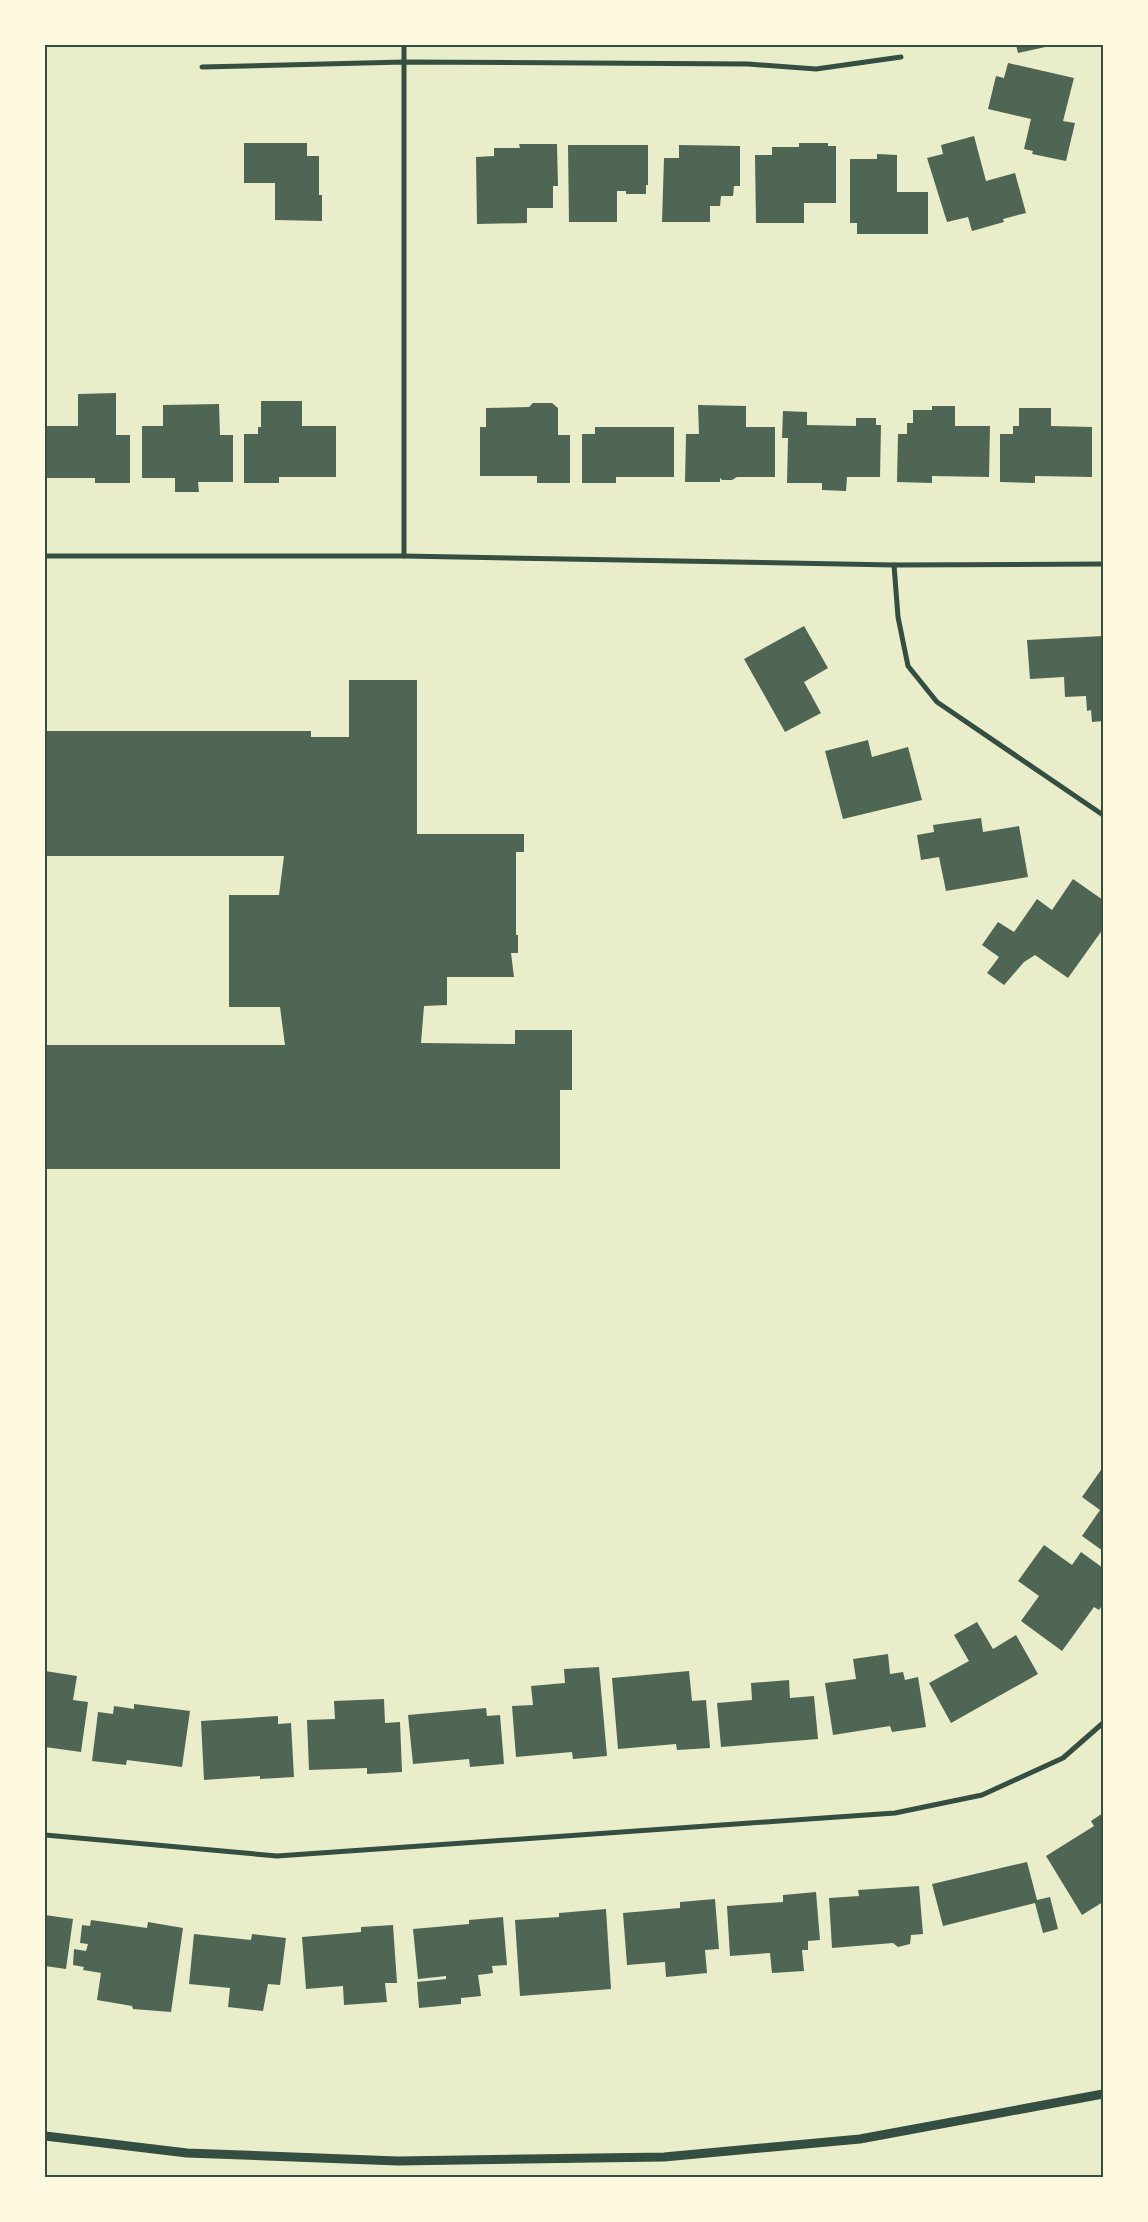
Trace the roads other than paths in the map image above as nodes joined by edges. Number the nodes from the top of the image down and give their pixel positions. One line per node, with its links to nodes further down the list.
1 (404, 45): 3 (street)
2 (901, 57): 3 (street)
3 (404, 62): 4 (street); 6 (street)
4 (202, 67)
5 (45, 556): 6 (street)
6 (404, 556): 8 (street)
7 (1103, 564): 8 (street)
8 (894, 565): 9 (street)
9 (1103, 815)
10 (1103, 1723): 11 (street)
11 (45, 1836)
12 (1103, 2094): 13 (street)
13 (45, 2136)

